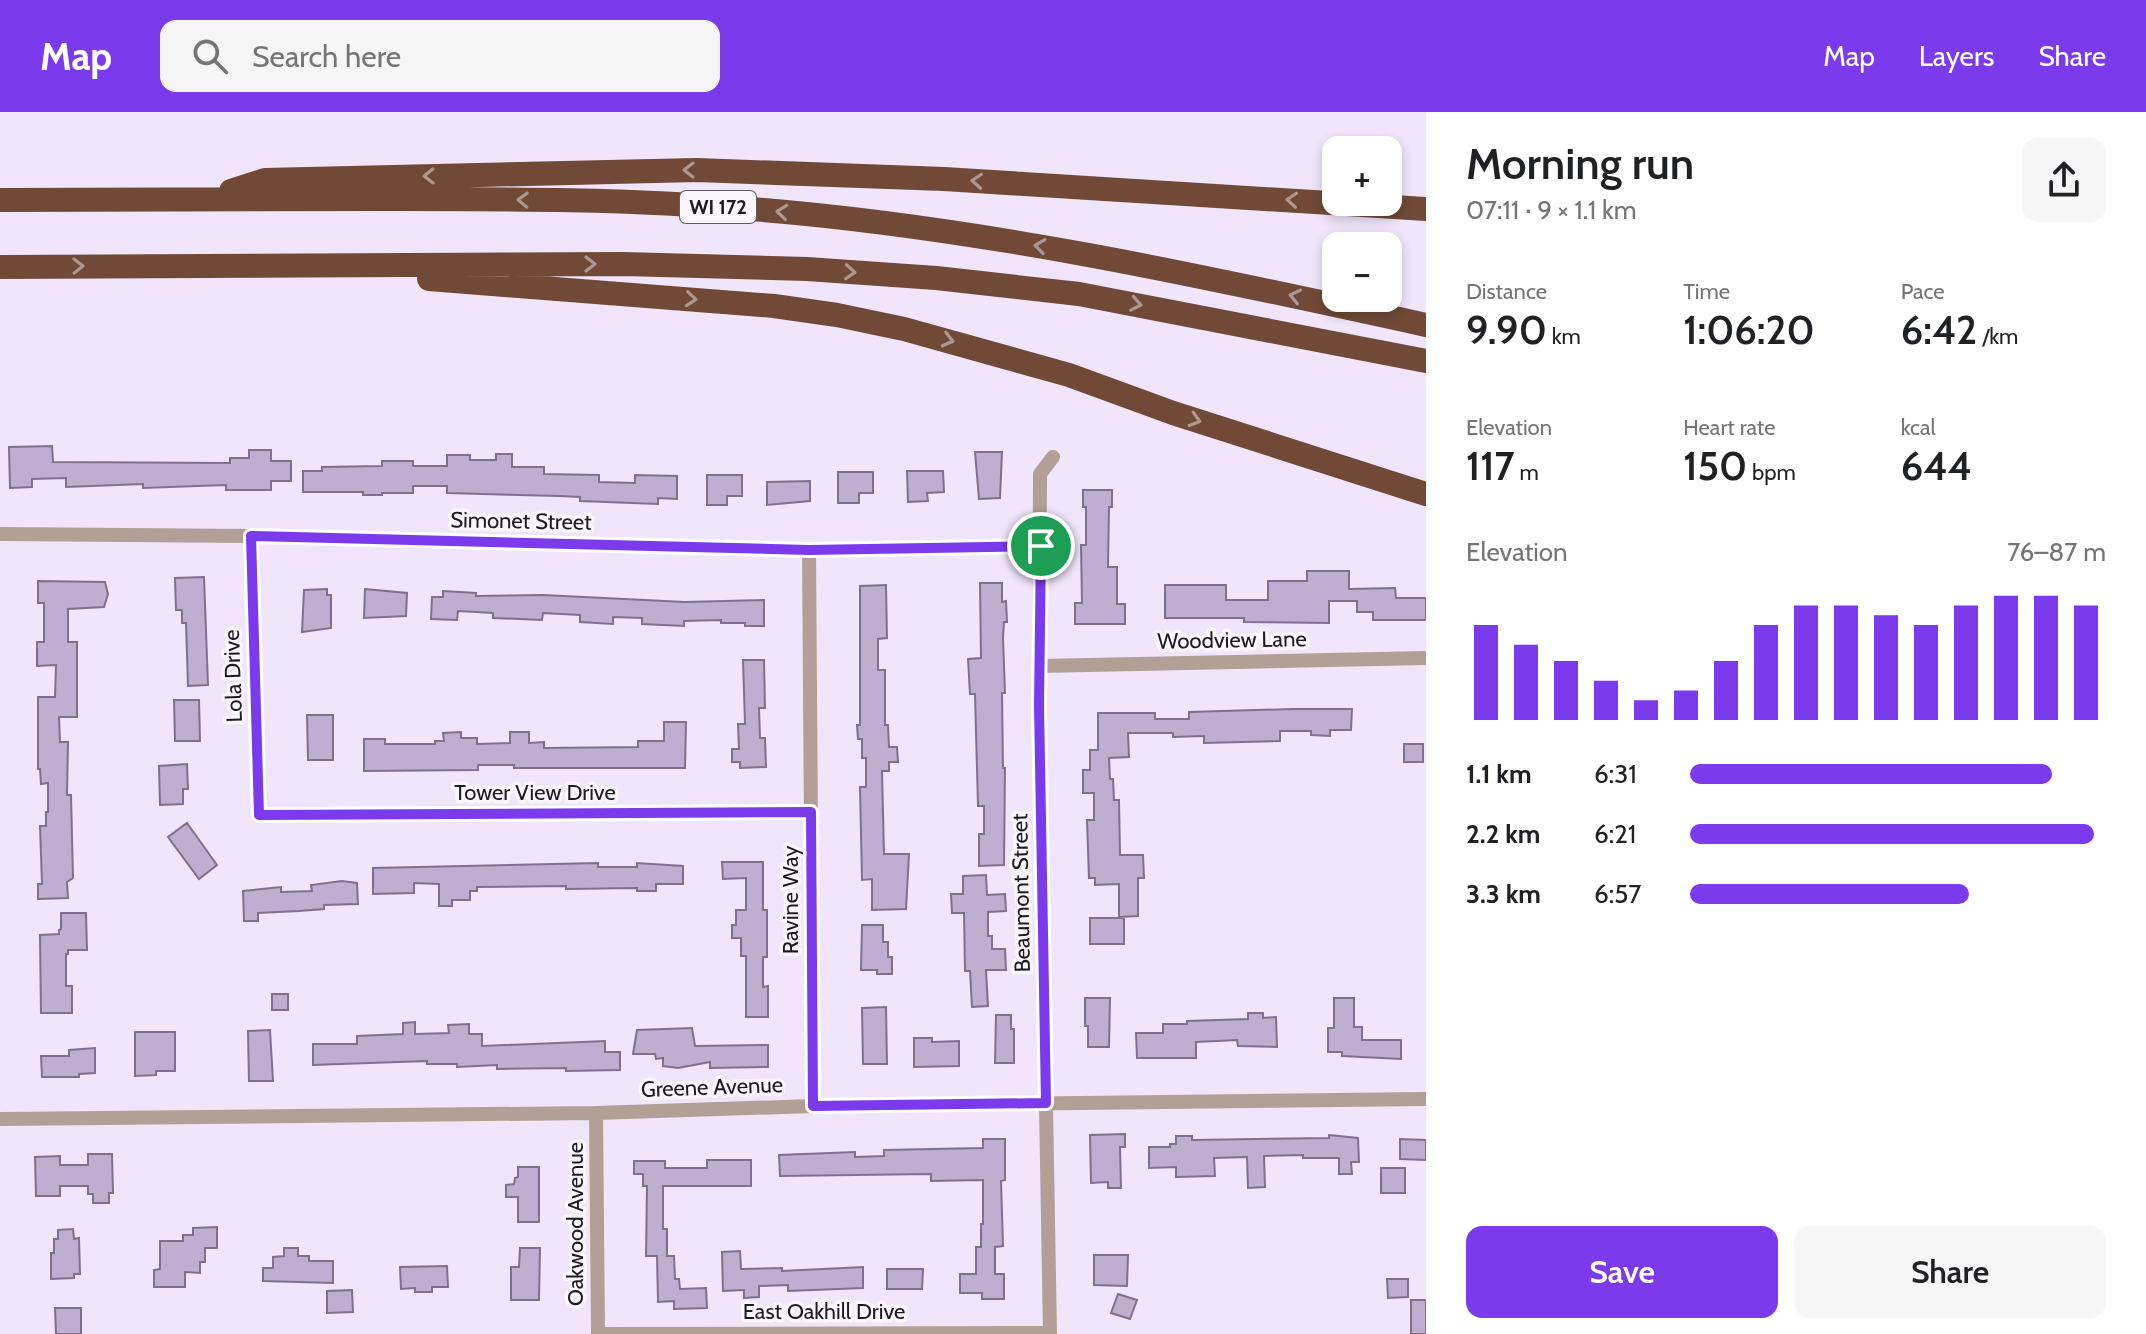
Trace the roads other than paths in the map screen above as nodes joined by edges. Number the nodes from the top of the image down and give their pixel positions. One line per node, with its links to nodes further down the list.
1 (209, 199): 2 (highway, WI 172); 3 (highway, one-way to 1); 6 (highway, WI 172, one-way to 1)
2 (0, 200)
3 (1426, 209)
4 (364, 266): 5 (highway, one-way to 4); 7 (highway, one-way to 7); 9 (highway, one-way to 9)
5 (0, 267)
6 (1426, 325)
7 (1426, 361)
8 (1053, 457): 12 (street, Beaumont Street)
9 (1426, 494)
10 (0, 534): 11 (street, Simonet Street)
11 (251, 536): 13 (street, Simonet Street); 17 (street, Lola Drive)
12 (1041, 546): 13 (street, Simonet Street); 15 (street, Beaumont Street)
13 (809, 550): 16 (street, Ravine Way)
14 (1426, 658): 15 (street, Woodview Lane)
15 (1040, 666): 19 (street, Beaumont Street)
16 (811, 812): 17 (street, Tower View Drive); 20 (street, Ravine Way)
17 (259, 815)
18 (1426, 1099): 19 (street, Greene Avenue)
19 (1046, 1103): 20 (street, Greene Avenue); 24 (street, Beaumont Street)
20 (813, 1106): 21 (street, Greene Avenue)
21 (596, 1113): 22 (street, Greene Avenue); 23 (street, Oakwood Avenue)
22 (0, 1119)
23 (598, 1334): 24 (street, East Oakhill Drive)
24 (1050, 1334)

